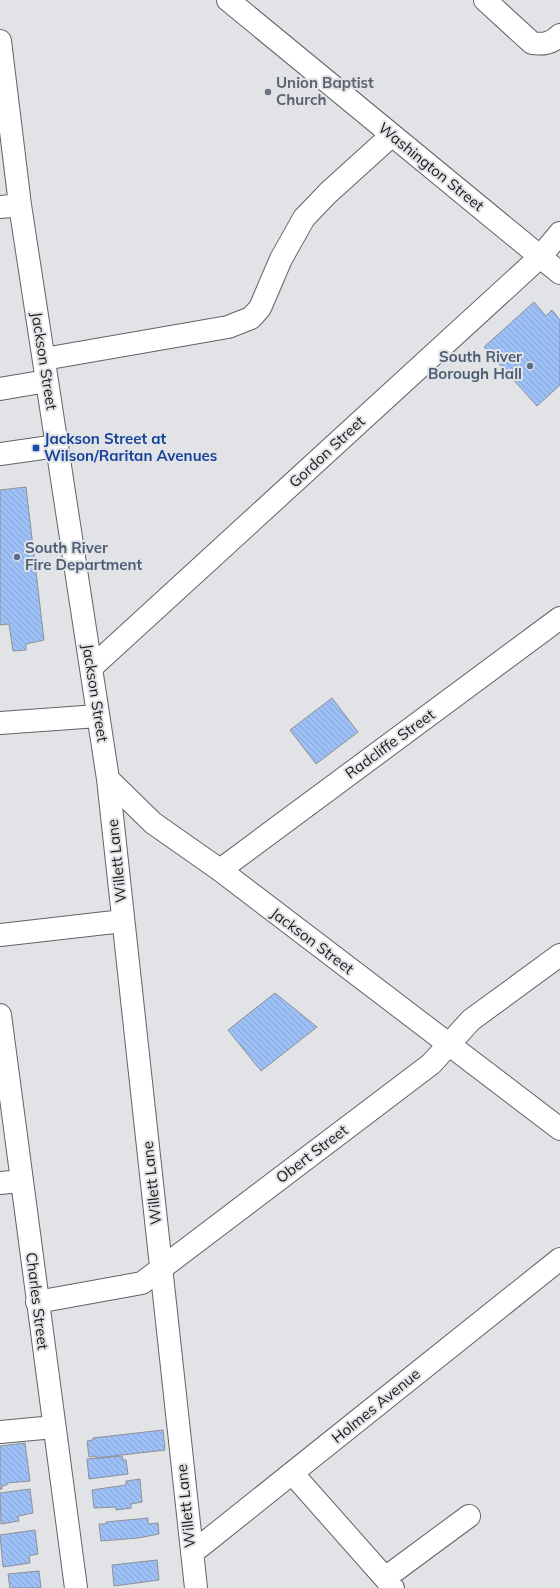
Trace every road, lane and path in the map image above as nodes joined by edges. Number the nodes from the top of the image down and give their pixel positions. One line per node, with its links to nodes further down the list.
1 (228, 0): 5 (street, Washington Street)
2 (485, 0): 3 (street)
3 (560, 35)
4 (0, 41): 6 (street, Jackson Street)
5 (392, 135): 8 (street, Washington Street); 10 (street)
6 (10, 206): 10 (street, Jackson Street)
7 (560, 233): 8 (street, Gordon Street)
8 (540, 257): 9 (street, Washington Street); 16 (street, Gordon Street)
9 (560, 273)
10 (44, 359): 11 (street, Jackson Street)
11 (47, 381): 12 (street); 13 (street, Jackson Street)
12 (0, 388)
13 (57, 446): 14 (street); 16 (street, Jackson Street)
14 (0, 454)
15 (560, 618): 20 (street, Radcliffe Street)
16 (91, 668): 17 (street, Jackson Street)
17 (98, 716): 18 (street); 19 (street, Jackson Street)
18 (0, 723)
19 (108, 779): 20 (street, Jackson Street); 21 (street, Willett Lane)
20 (220, 870): 25 (street, Jackson Street)
21 (123, 921): 22 (street); 30 (street, Willett Lane)
22 (0, 935)
23 (560, 955): 25 (street, Obert Street)
24 (0, 1015): 27 (street, Charles Street)
25 (449, 1045): 26 (street, Jackson Street); 30 (street, Obert Street)
26 (560, 1129)
27 (22, 1181): 28 (street); 31 (street, Charles Street)
28 (0, 1183)
29 (560, 1259): 34 (street, Holmes Avenue)
30 (161, 1269): 31 (street, Obert Street); 36 (street, Willett Lane)
31 (37, 1302): 32 (street, Charles Street)
32 (54, 1427): 33 (street); 38 (street, Charles Street)
33 (0, 1432)
34 (292, 1473): 36 (street, Holmes Avenue); 37 (street)
35 (469, 1516): 37 (street)
36 (192, 1554): 39 (street, Willett Lane)
37 (389, 1583)
38 (76, 1588)
39 (196, 1588)

